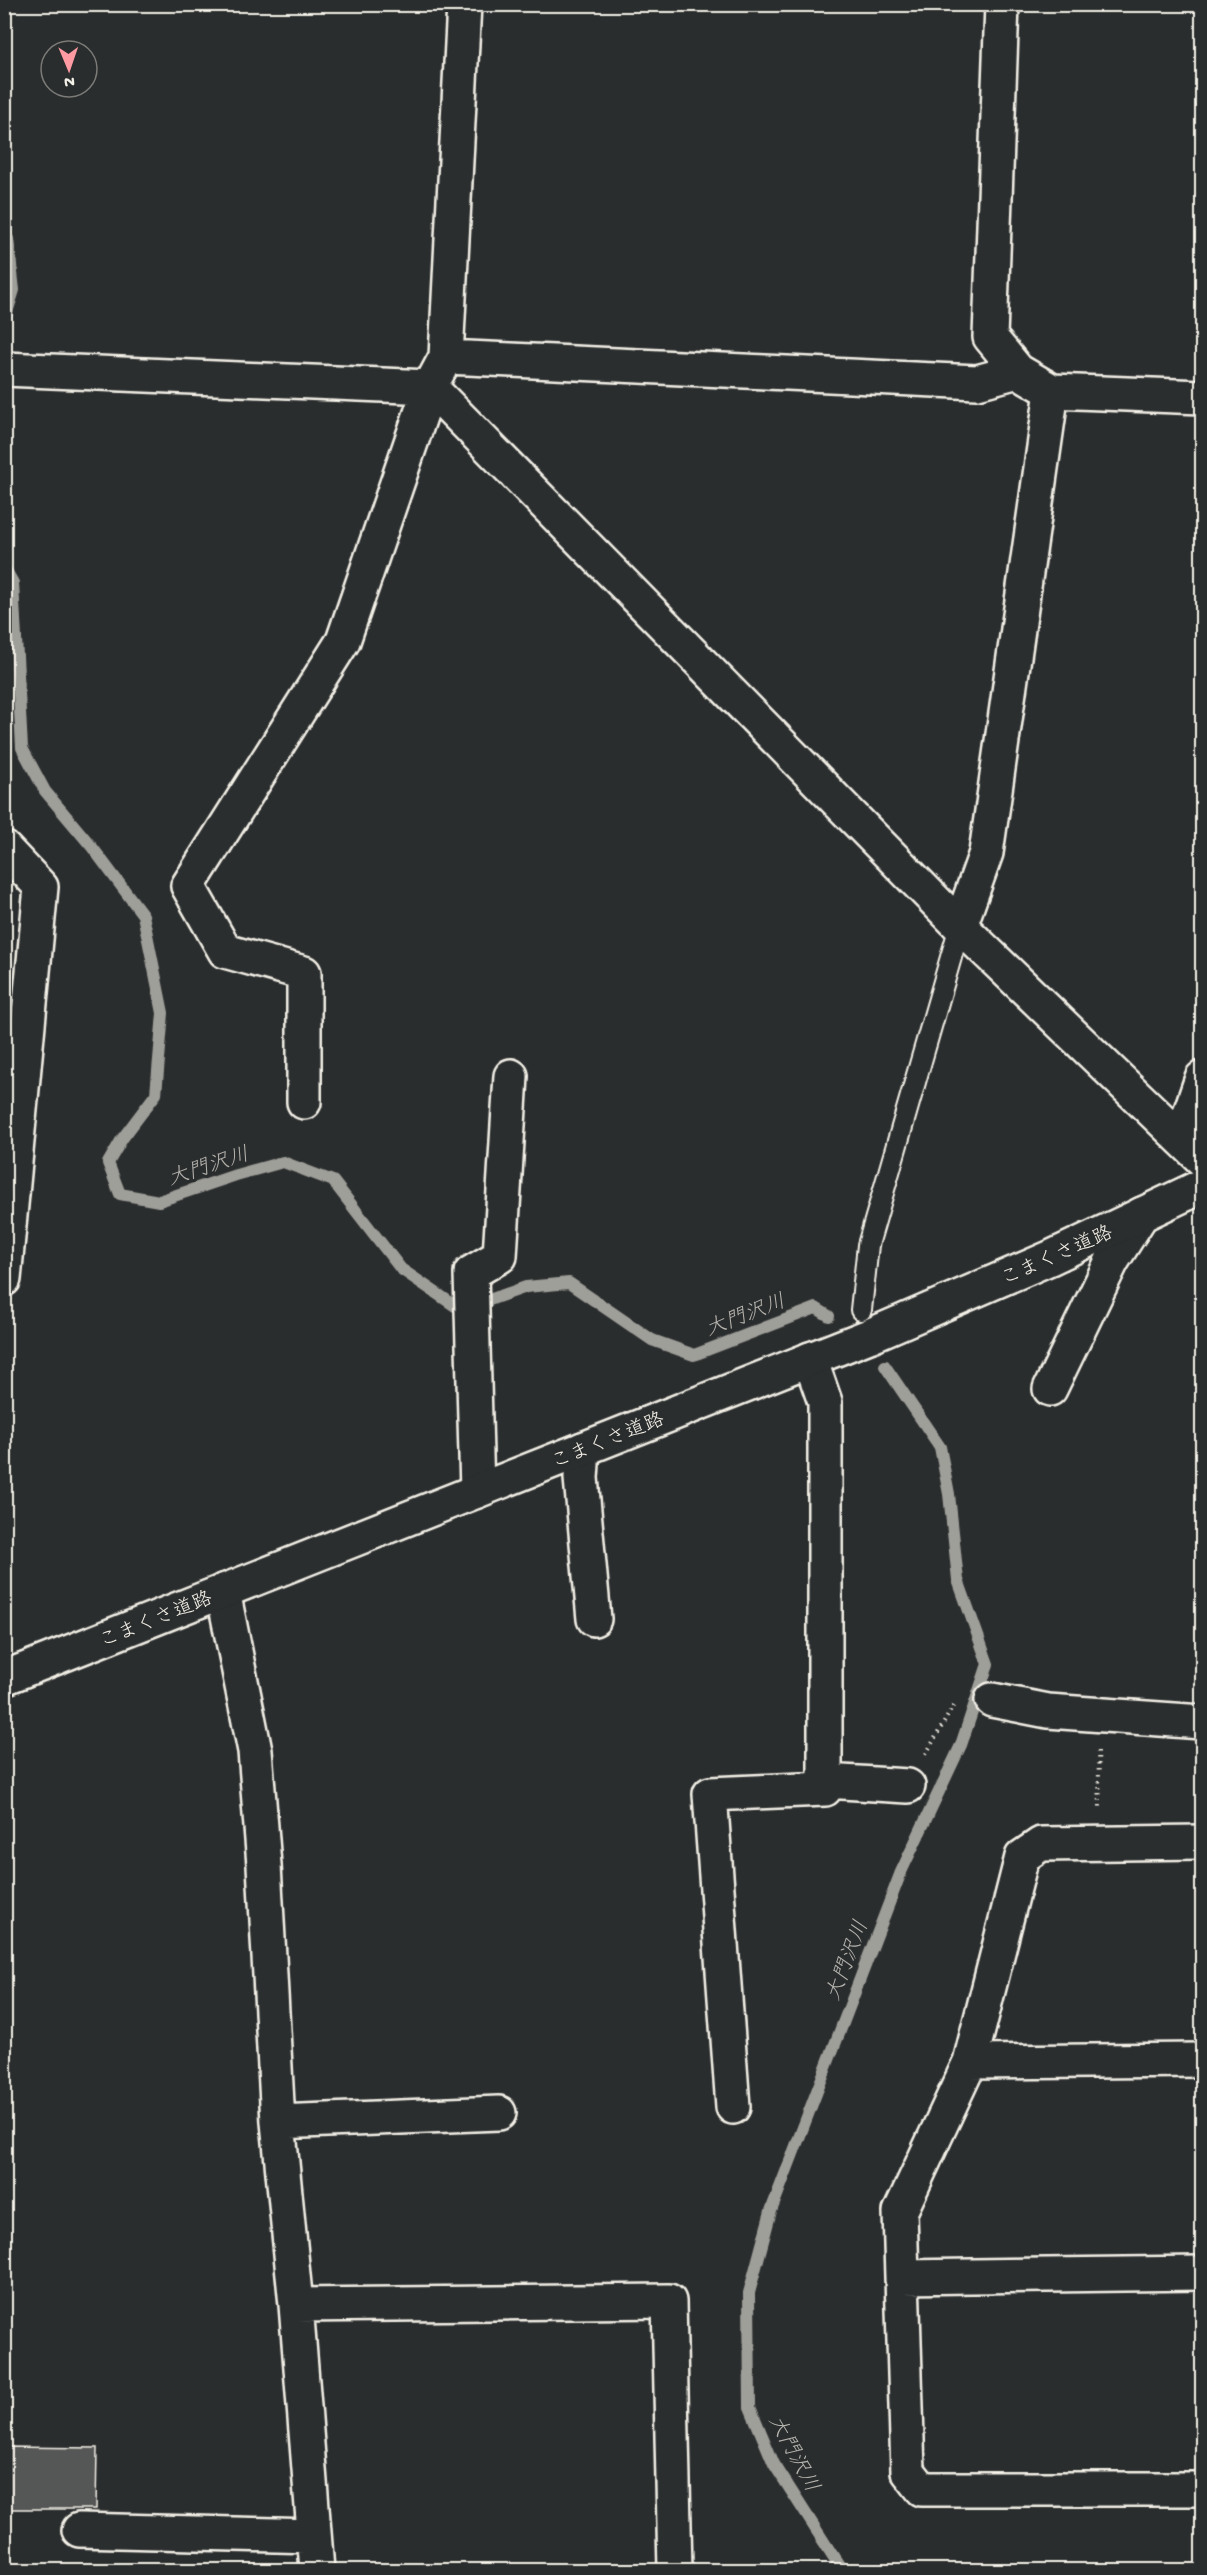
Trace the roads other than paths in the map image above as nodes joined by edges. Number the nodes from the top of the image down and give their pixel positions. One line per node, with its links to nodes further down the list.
1 (464, 4): 3 (street)
2 (1002, 4): 5 (street)
3 (446, 357): 5 (street); 6 (street)
4 (8, 369): 6 (street)
5 (1018, 371): 7 (street)
6 (430, 387): 10 (street); 13 (street)
7 (1052, 391): 8 (street); 10 (street)
8 (1203, 398)
9 (4, 848): 17 (street)
10 (960, 926): 14 (street); 19 (lane)
11 (511, 1076): 23 (street)
12 (1203, 1078): 14 (street)
13 (304, 1102)
14 (1192, 1149)
15 (1203, 1186): 16 (street, こまくさ道路)
16 (1142, 1214): 20 (street, こまくさ道路); 21 (street)
17 (7, 1247): 18 (street)
18 (4, 1280)
19 (861, 1310)
20 (810, 1359): 22 (street, こまくさ道路); 29 (street)
21 (1050, 1389)
22 (583, 1449): 23 (street, こまくさ道路); 25 (street)
23 (477, 1491): 24 (street, こまくさ道路)
24 (223, 1591): 26 (street, こまくさ道路); 36 (street)
25 (594, 1619)
26 (4, 1678)
27 (992, 1700): 28 (street)
28 (1203, 1722)
29 (825, 1781): 30 (street); 34 (street)
30 (908, 1786)
31 (1203, 1842): 33 (street)
32 (1203, 2060): 33 (street)
33 (970, 2062): 38 (street)
34 (733, 2107)
35 (499, 2113): 36 (street)
36 (278, 2122): 39 (street)
37 (1203, 2273): 38 (street)
38 (902, 2277): 40 (street)
39 (296, 2305): 42 (street); 44 (street)
40 (1203, 2489)
41 (79, 2530): 42 (street)
42 (314, 2536): 43 (street)
43 (317, 2571)
44 (675, 2571)

